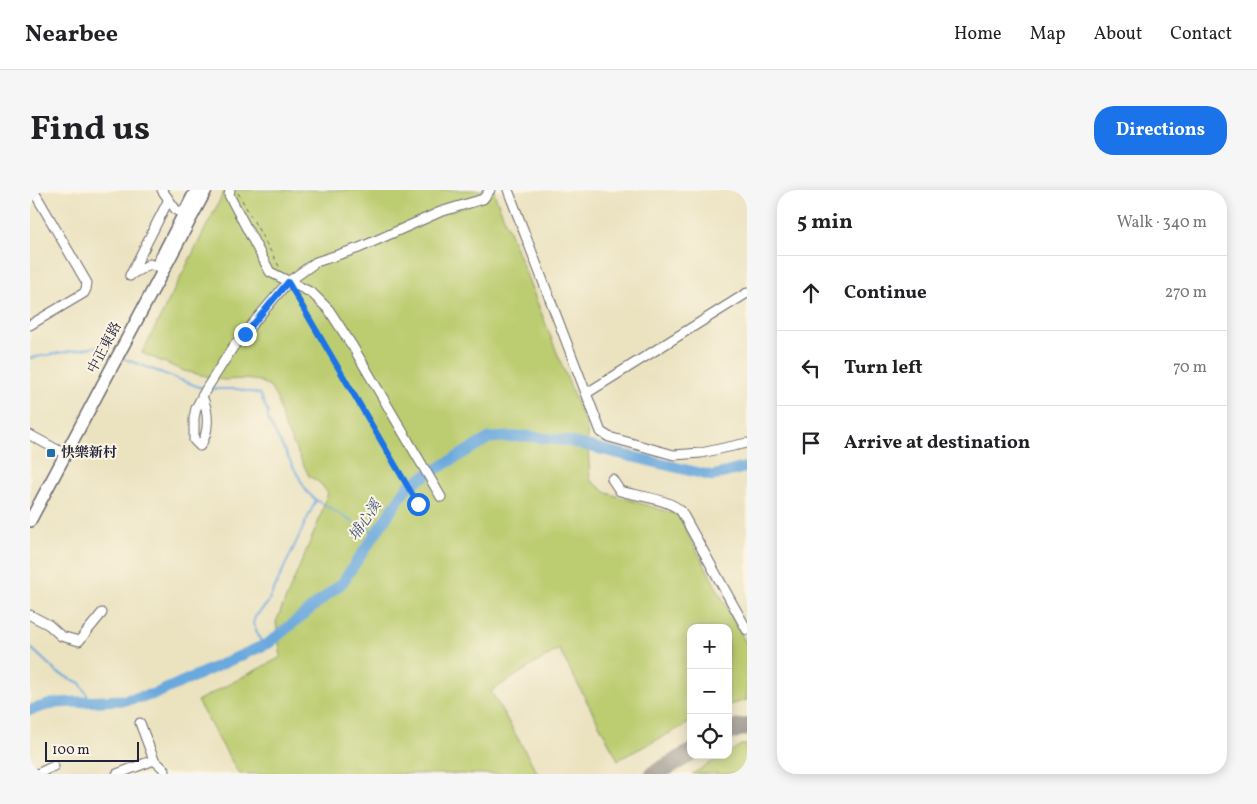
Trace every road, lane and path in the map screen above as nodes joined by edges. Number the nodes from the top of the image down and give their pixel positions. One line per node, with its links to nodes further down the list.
1 (33, 190): 14 (street)
2 (162, 190): 9 (street)
3 (196, 190): 10 (main road, 中正東路)
4 (206, 190): 11 (main road, 中正東路)
5 (230, 190): 12 (street)
6 (237, 190): 12 (path)
7 (490, 190): 12 (street)
8 (508, 190): 15 (street)
9 (168, 201): 10 (street); 11 (street)
10 (180, 212): 11 (main road, 中正東路)
11 (160, 269): 19 (main road, 中正東路)
12 (288, 282): 16 (street); 21 (street); 23 (path)
13 (747, 293): 15 (street)
14 (30, 325)
15 (587, 393): 18 (street)
16 (202, 396)
17 (30, 435): 19 (street)
18 (747, 443)
19 (62, 453): 22 (main road, 中正東路); 24 (main road, 中正東路)
20 (612, 479): 27 (street)
21 (439, 496)
22 (30, 507)
23 (423, 512)
24 (30, 521)
25 (102, 613): 26 (street)
26 (30, 615)
27 (747, 630)
28 (140, 723): 29 (street)
29 (154, 760): 32 (street); 33 (street)
30 (54, 766): 31 (street)
31 (36, 774)
32 (117, 774)
33 (166, 774)

